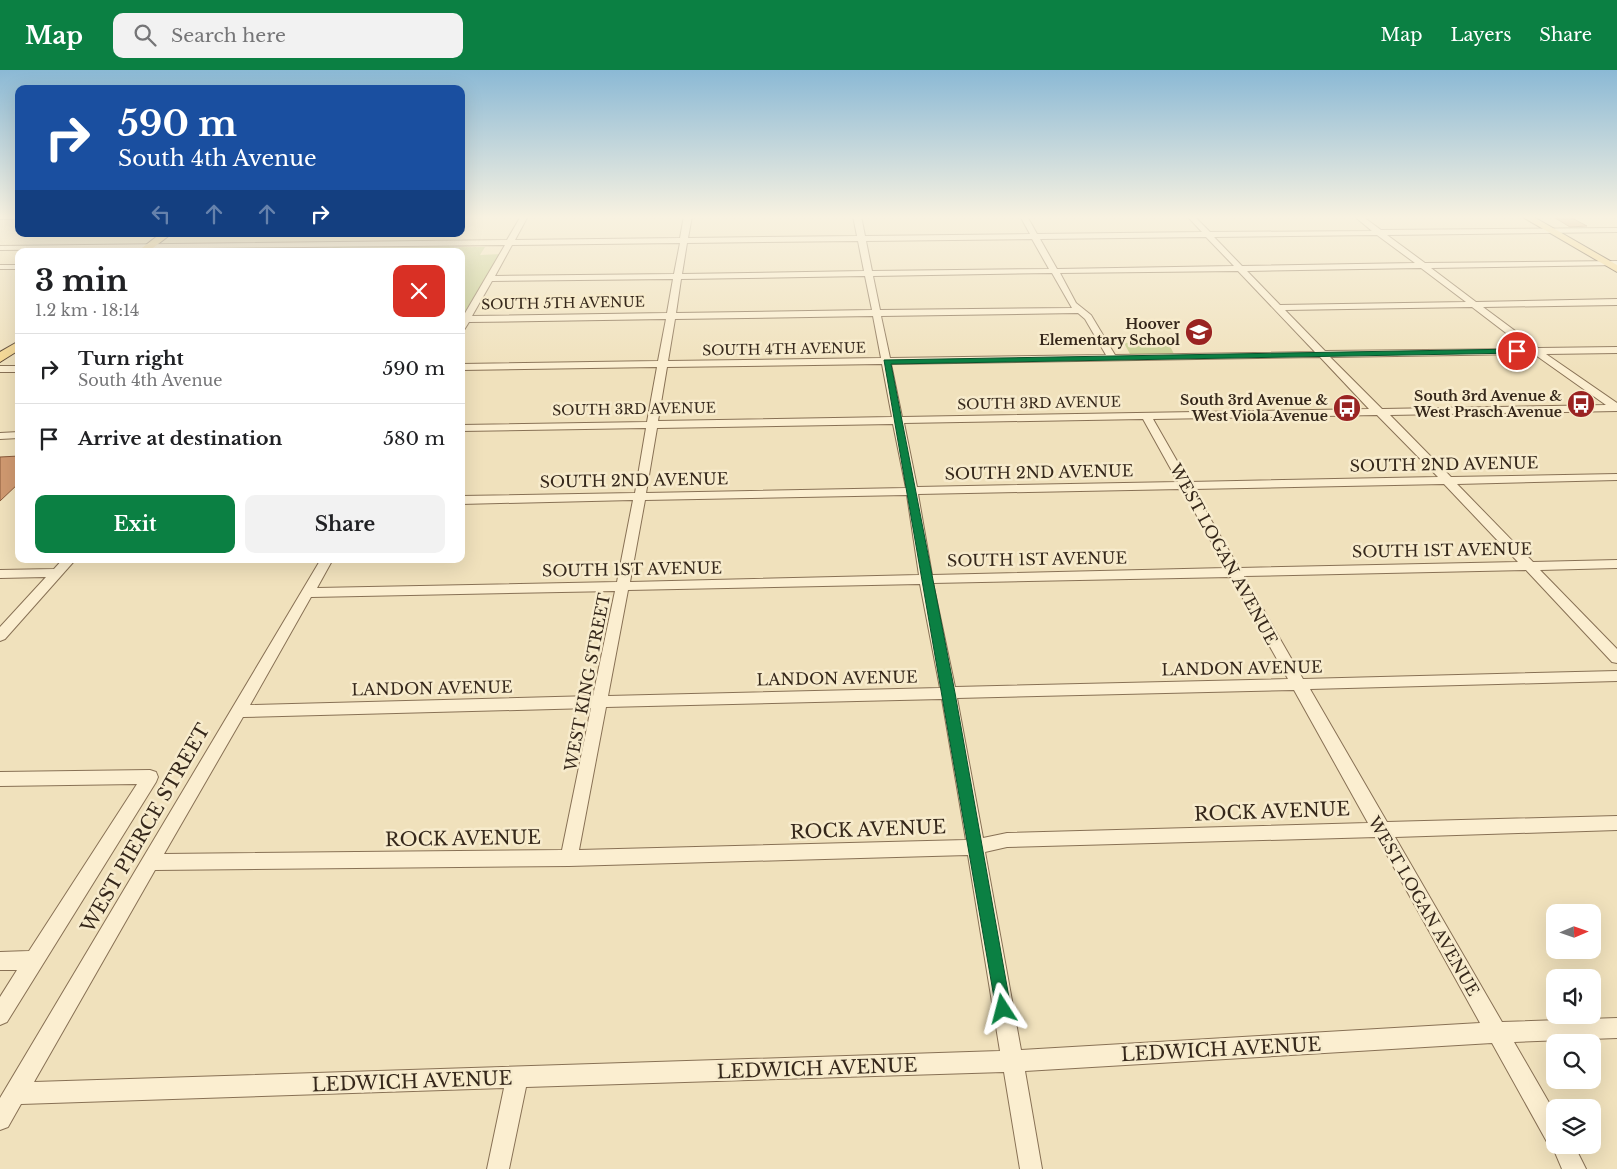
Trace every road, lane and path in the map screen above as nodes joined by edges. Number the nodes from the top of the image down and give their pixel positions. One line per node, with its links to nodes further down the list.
1 (496, 267): 11 (street)
2 (679, 267): 10 (street, WEST KING STREET)
3 (869, 267): 9 (street)
4 (1051, 267): 8 (street)
5 (1305, 267): 7 (street)
6 (1425, 267): 13 (street)
7 (1239, 268): 8 (street); 14 (street)
8 (1053, 270): 9 (street); 15 (street)
9 (870, 273): 10 (street); 16 (street)
10 (678, 276): 11 (street); 17 (street, WEST KING STREET)
11 (490, 279): 18 (street)
12 (1617, 302): 13 (street)
13 (1475, 305): 14 (street); 22 (street)
14 (1278, 308): 23 (street)
15 (1081, 310): 16 (street, SOUTH 5TH AVENUE); 24 (street)
16 (878, 314): 17 (street, SOUTH 5TH AVENUE); 26 (street)
17 (670, 315): 18 (street, SOUTH 5TH AVENUE); 27 (street, WEST KING STREET)
18 (467, 319): 19 (street)
19 (465, 322)
20 (15, 347): 25 (main road)
21 (1617, 350): 22 (street, SOUTH 4TH AVENUE)
22 (1536, 351): 23 (street, SOUTH 4TH AVENUE); 31 (street)
23 (1322, 354): 24 (street, SOUTH 4TH AVENUE); 32 (street)
24 (1112, 357): 26 (street, SOUTH 4TH AVENUE)
25 (0, 358)
26 (887, 362): 27 (street, SOUTH 4TH AVENUE); 34 (street)
27 (661, 364): 28 (street, SOUTH 4TH AVENUE); 35 (street, WEST KING STREET)
28 (465, 367)
29 (15, 368): 30 (street)
30 (0, 369)
31 (1617, 408): 32 (street, SOUTH 3RD AVENUE)
32 (1378, 412): 33 (street, SOUTH 3RD AVENUE); 40 (street)
33 (1146, 416): 34 (street, SOUTH 3RD AVENUE); 41 (street, WEST LOGAN AVENUE)
34 (898, 420): 35 (street, SOUTH 3RD AVENUE); 42 (street)
35 (652, 424): 36 (street, SOUTH 3RD AVENUE); 43 (street, WEST KING STREET)
36 (465, 428)
37 (15, 435): 38 (street)
38 (0, 436)
39 (1617, 477): 40 (street, SOUTH 2ND AVENUE)
40 (1447, 480): 41 (street, SOUTH 2ND AVENUE); 48 (street)
41 (1185, 485): 42 (street, SOUTH 2ND AVENUE); 49 (street, WEST LOGAN AVENUE)
42 (912, 491): 43 (street, SOUTH 2ND AVENUE); 52 (street)
43 (640, 496): 44 (street, SOUTH 2ND AVENUE); 53 (street, WEST KING STREET)
44 (465, 500)
45 (66, 563): 50 (street)
46 (326, 563): 54 (street, WEST PIERCE STREET)
47 (1617, 564): 48 (street, SOUTH 1ST AVENUE)
48 (1530, 565): 49 (street, SOUTH 1ST AVENUE); 56 (street)
49 (1235, 572): 52 (street, SOUTH 1ST AVENUE); 58 (street, WEST LOGAN AVENUE)
50 (56, 573): 51 (street); 55 (street)
51 (0, 574)
52 (926, 579): 53 (street, SOUTH 1ST AVENUE); 59 (street)
53 (622, 587): 54 (street, SOUTH 1ST AVENUE); 60 (street, WEST KING STREET)
54 (307, 594): 61 (street, WEST PIERCE STREET)
55 (0, 636)
56 (1617, 658)
57 (1617, 676): 58 (street, LANDON AVENUE)
58 (1297, 684): 59 (street, LANDON AVENUE); 64 (street, WEST LOGAN AVENUE)
59 (949, 693): 60 (street, LANDON AVENUE); 65 (street)
60 (600, 702): 61 (street, LANDON AVENUE); 66 (street, WEST KING STREET)
61 (238, 710): 67 (street, WEST PIERCE STREET)
62 (0, 779): 68 (street)
63 (1617, 823): 64 (street, ROCK AVENUE)
64 (1379, 829): 65 (street, ROCK AVENUE); 72 (street, WEST LOGAN AVENUE)
65 (976, 847): 66 (street, ROCK AVENUE); 73 (street)
66 (569, 858): 67 (street, ROCK AVENUE)
67 (149, 862): 75 (street, WEST PIERCE STREET)
68 (34, 960): 69 (street); 70 (street)
69 (0, 961)
70 (0, 1015)
71 (1617, 1028): 72 (street, LEDWICH AVENUE)
72 (1497, 1032): 73 (street, LEDWICH AVENUE); 76 (street, WEST LOGAN AVENUE)
73 (1011, 1061): 74 (street, LEDWICH AVENUE); 80 (street)
74 (517, 1078): 75 (street, LEDWICH AVENUE); 79 (street)
75 (16, 1093): 77 (street, WEST PIERCE STREET)
76 (1546, 1118)
77 (0, 1119)
78 (1566, 1154): 81 (street)
79 (498, 1169)
80 (1031, 1169)
81 (1575, 1169)

